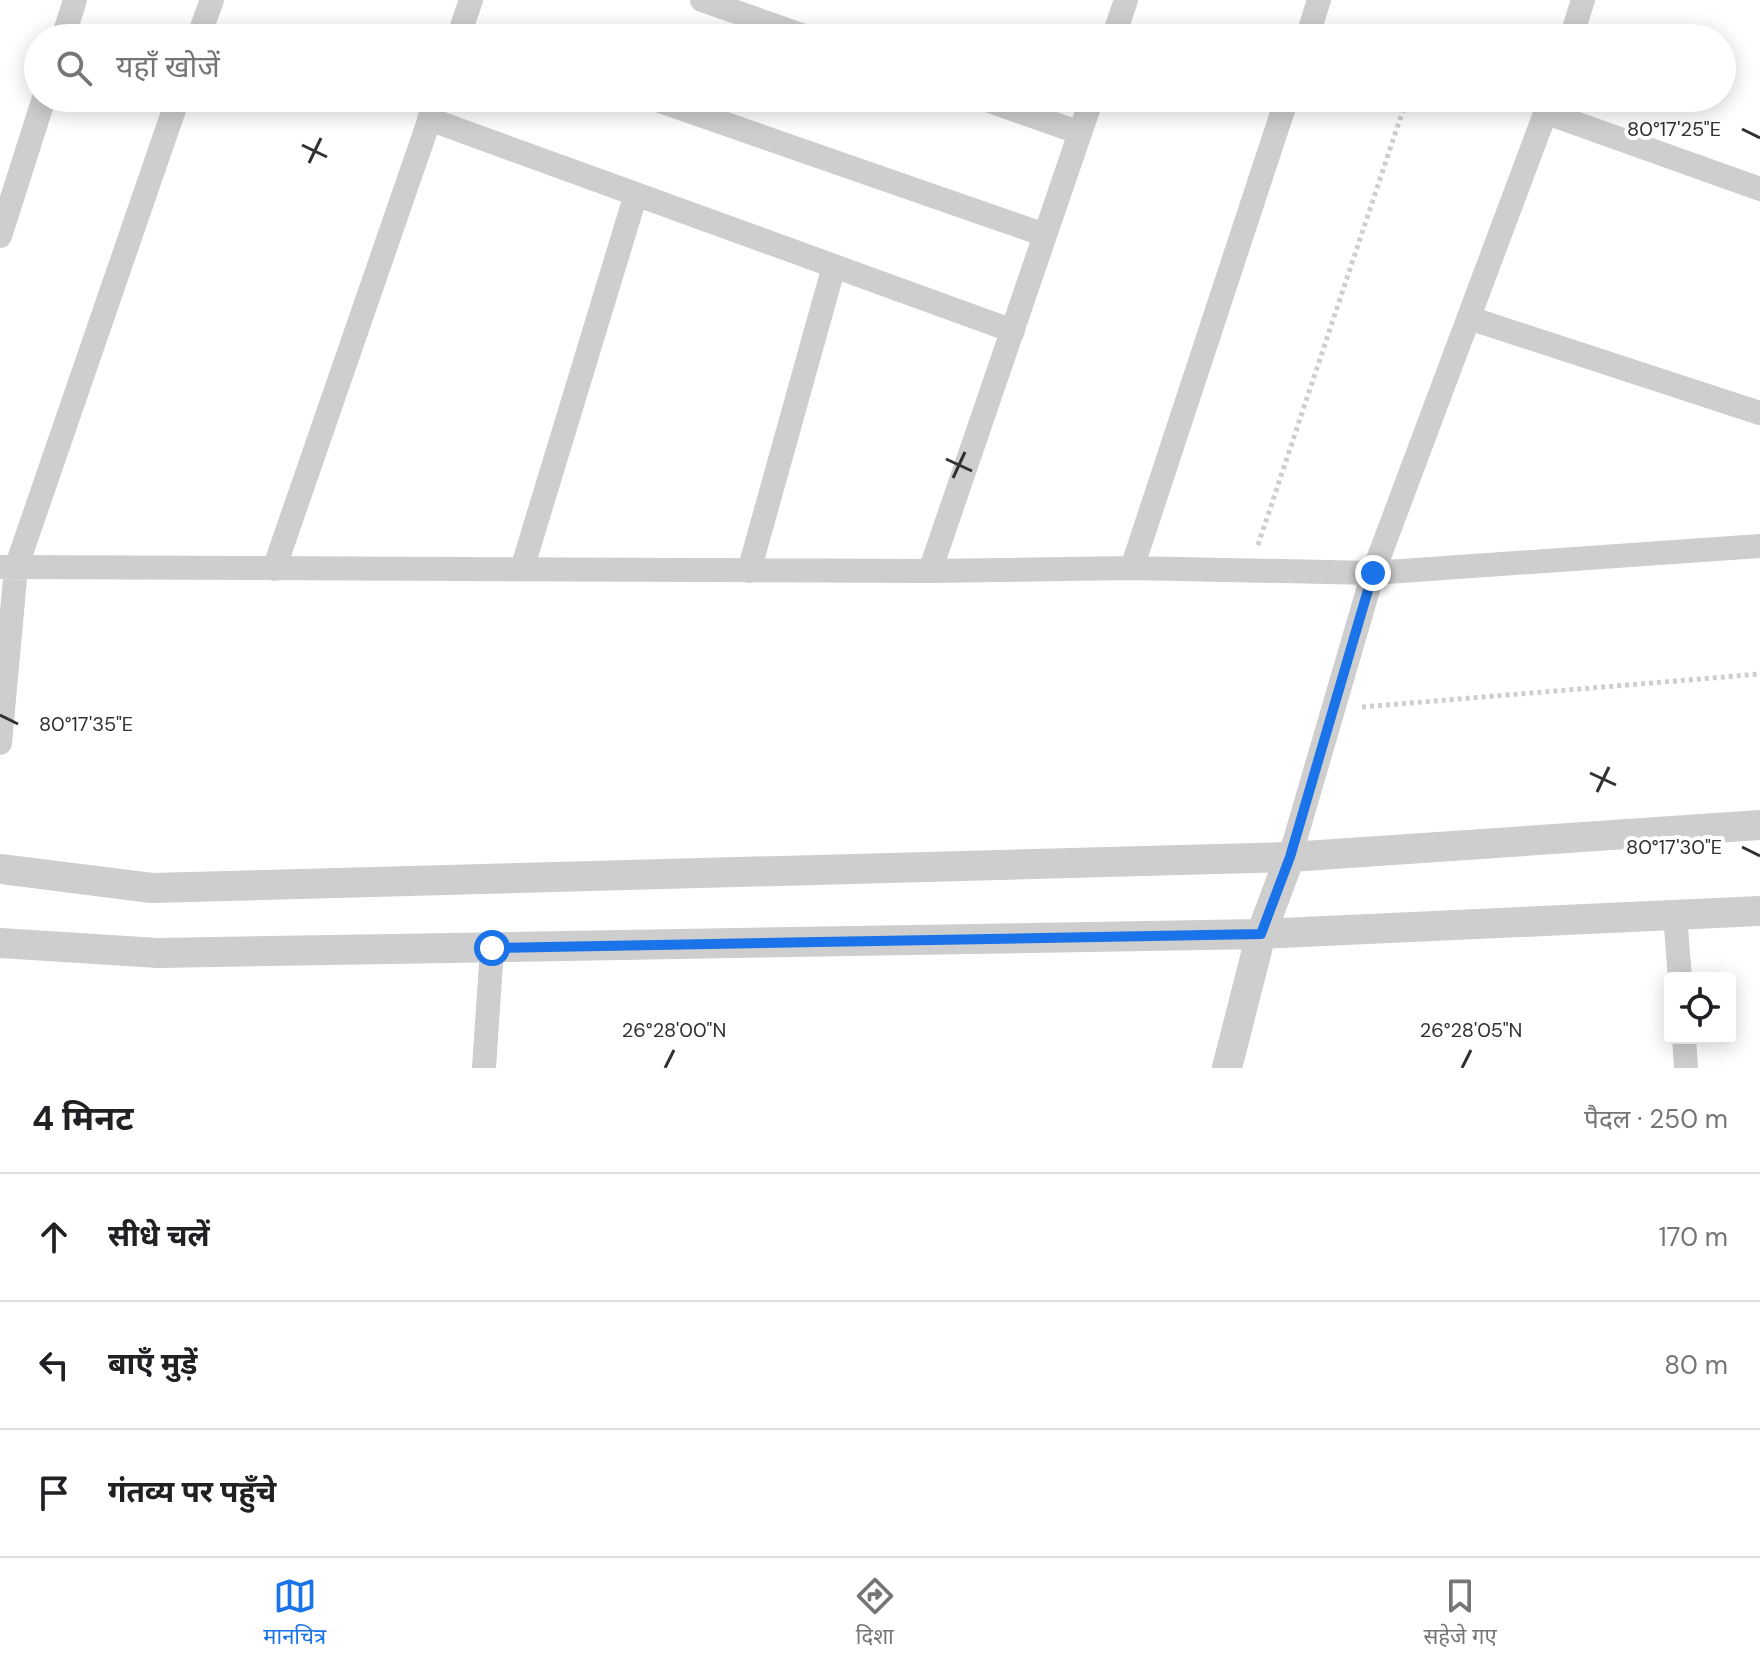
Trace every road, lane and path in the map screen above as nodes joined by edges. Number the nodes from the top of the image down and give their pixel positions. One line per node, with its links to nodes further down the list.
1 (75, 0): 8 (street)
2 (212, 0): 9 (street)
3 (471, 0): 10 (street)
4 (702, 0): 11 (street)
5 (1126, 0): 12 (street)
6 (1319, 0): 13 (street)
7 (1583, 0): 14 (street)
8 (67, 24)
9 (203, 24)
10 (463, 24)
11 (770, 24)
12 (1118, 24)
13 (1311, 24)
14 (1575, 24)
15 (40, 112): 30 (street)
16 (173, 112): 36 (street)
17 (432, 112): 38 (street)
18 (442, 112): 28 (street)
19 (691, 112): 29 (street)
20 (1021, 112): 26 (street)
21 (1087, 112): 26 (street)
22 (1282, 112): 37 (street)
23 (1402, 112): 42 (path)
24 (1546, 112): 32 (street)
25 (1567, 112): 27 (street)
26 (1080, 133): 29 (street)
27 (1760, 189)
28 (636, 194): 31 (street); 39 (street)
29 (1045, 235): 33 (street)
30 (0, 236)
31 (834, 266): 33 (street); 40 (street)
32 (1469, 318): 34 (street); 43 (street)
33 (1013, 331): 41 (street)
34 (1760, 413)
35 (1760, 546): 43 (street)
36 (8, 568): 38 (street); 46 (street)
37 (1132, 568): 41 (street); 42 (street)
38 (274, 569): 39 (street)
39 (522, 569): 40 (street)
40 (749, 571): 41 (street)
41 (930, 571)
42 (1249, 572): 43 (street)
43 (1373, 573): 45 (street)
44 (1760, 674): 45 (path)
45 (1333, 710): 48 (street)
46 (0, 743)
47 (1760, 825): 48 (street)
48 (1290, 857): 49 (street); 52 (street)
49 (0, 869)
50 (1760, 911): 51 (street)
51 (1675, 915): 52 (street); 55 (street)
52 (1261, 934): 54 (street); 58 (street)
53 (0, 943): 54 (street)
54 (492, 948): 57 (street)
55 (1680, 972)
56 (1684, 1044): 59 (street)
57 (484, 1068)
58 (1227, 1068)
59 (1686, 1068)

